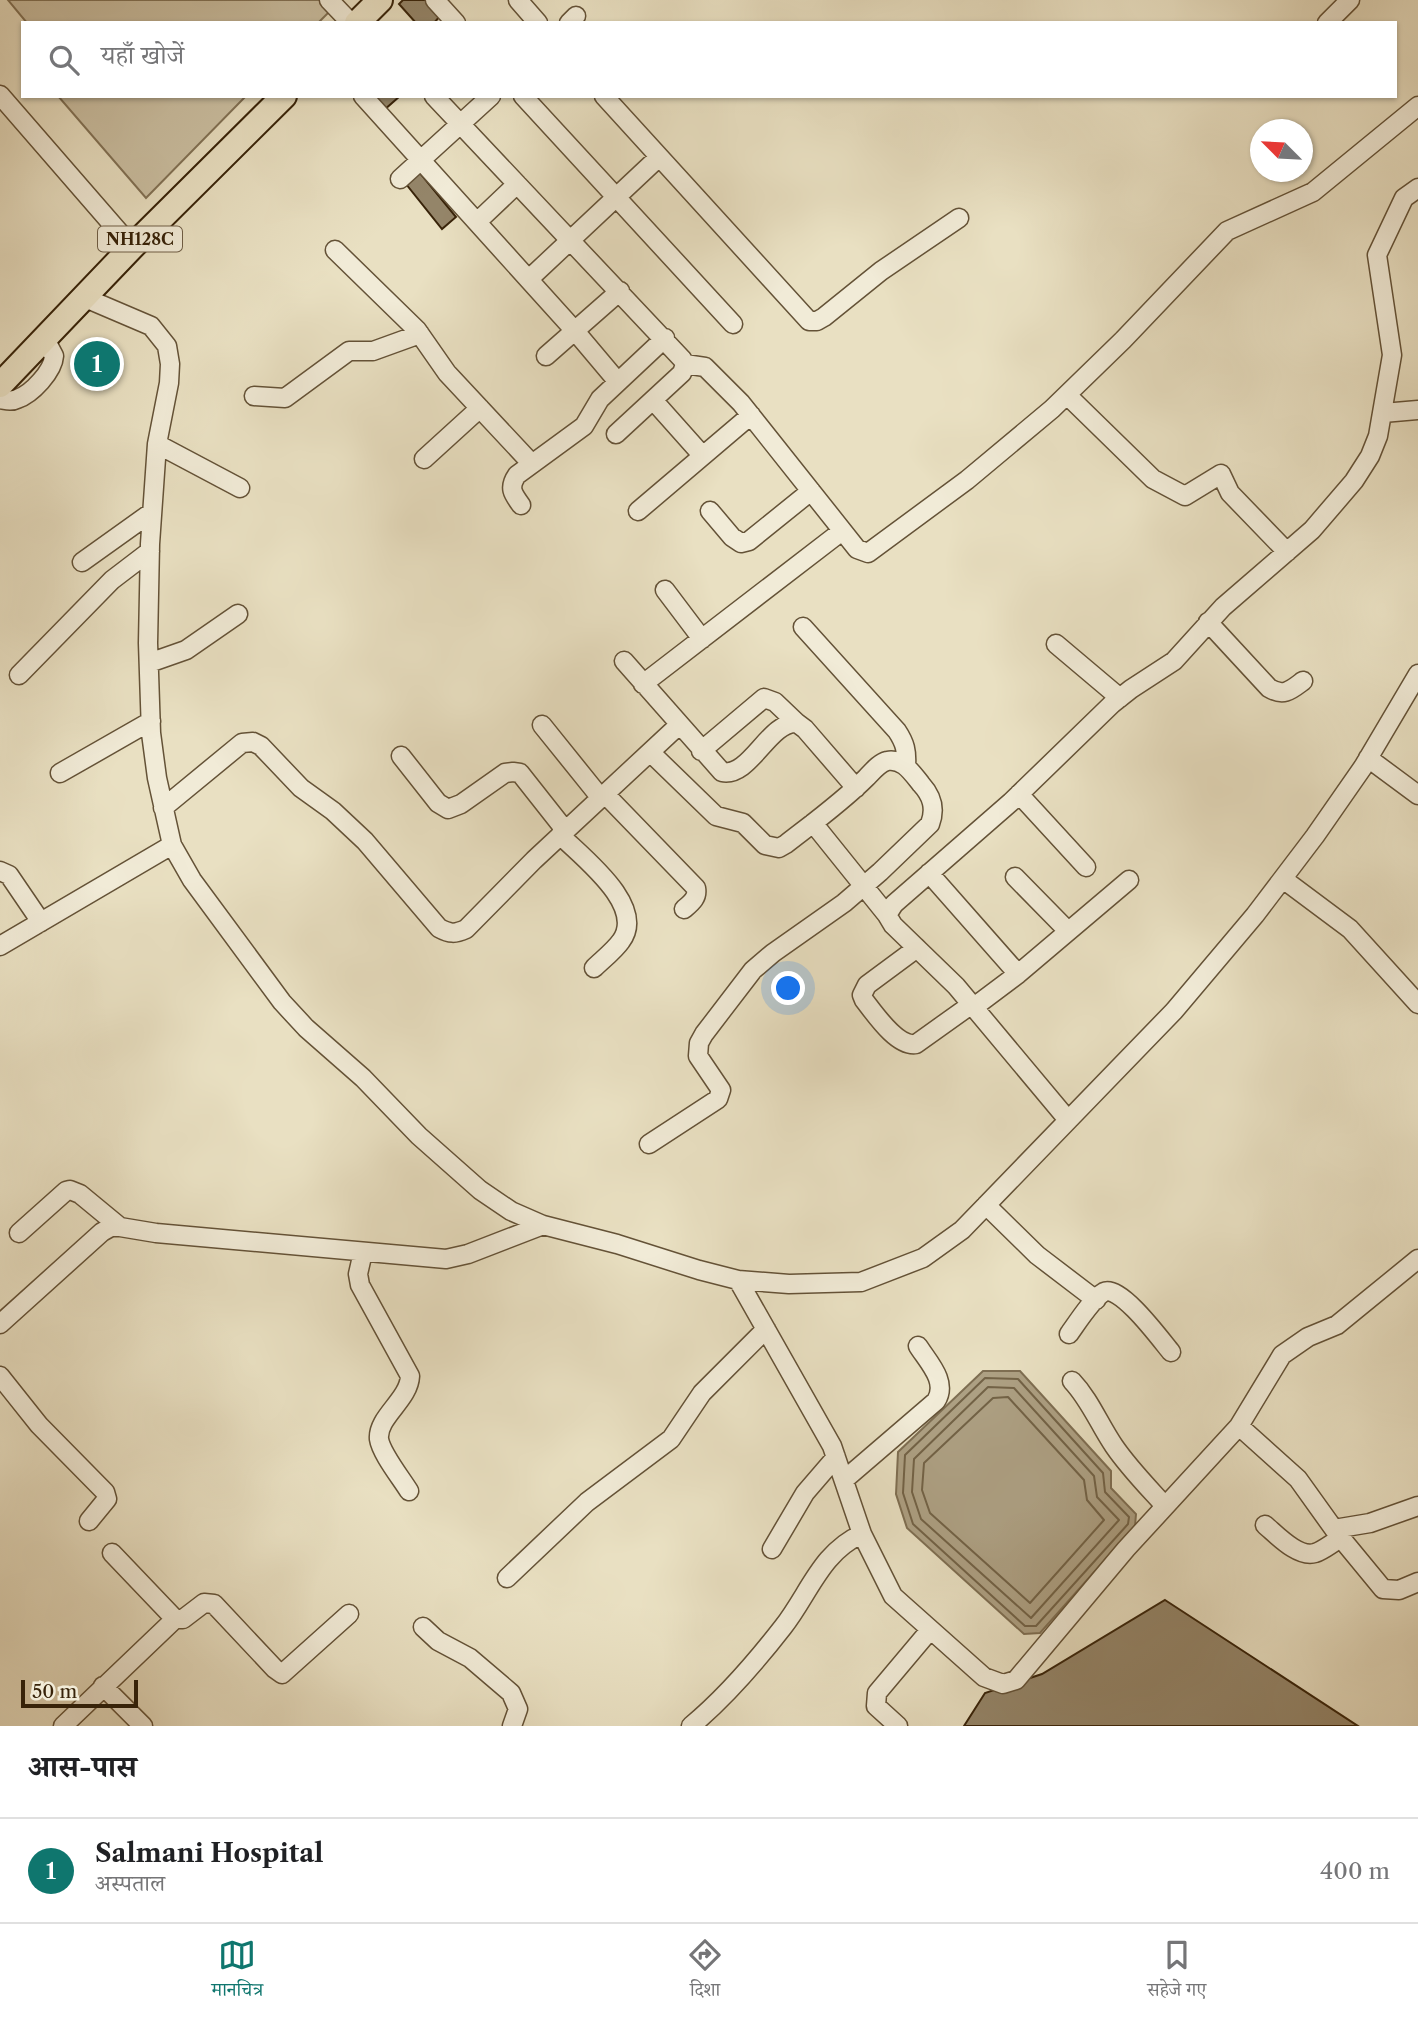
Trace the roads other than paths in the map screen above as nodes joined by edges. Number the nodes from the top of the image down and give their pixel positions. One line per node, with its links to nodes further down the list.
1 (329, 0): 5 (street)
2 (435, 0): 6 (street)
3 (518, 0): 7 (street)
4 (1350, 0): 8 (street)
5 (364, 17)
6 (454, 21)
7 (536, 21)
8 (1329, 21)
9 (0, 95): 27 (street)
10 (282, 98): 27 (highway, NH128C)
11 (365, 98): 19 (street)
12 (436, 98): 17 (street)
13 (489, 98): 17 (street)
14 (525, 98): 23 (street)
15 (606, 98): 18 (street)
16 (1418, 106): 41 (street)
17 (460, 124): 19 (street); 21 (street)
18 (659, 157): 23 (street); 24 (street)
19 (422, 160): 20 (street); 25 (street)
20 (400, 179)
21 (517, 184): 25 (street); 26 (street)
22 (1418, 188): 47 (street)
23 (617, 197): 26 (street); 32 (street)
24 (958, 218)
25 (477, 222): 29 (street)
26 (570, 240): 29 (street); 30 (street)
27 (132, 247): 31 (highway, NH128C)
28 (335, 250): 34 (street)
29 (528, 279): 33 (street)
30 (620, 291): 33 (street); 36 (street)
31 (83, 297): 35 (highway, NH128C); 50 (street)
32 (733, 324)
33 (575, 331): 37 (street); 39 (street)
34 (419, 334): 42 (street); 45 (street)
35 (44, 337): 40 (highway, NH128C); 43 (street)
36 (665, 338): 38 (street); 39 (street)
37 (546, 356)
38 (685, 364): 44 (street); 48 (street)
39 (618, 382): 53 (street)
40 (0, 385)
41 (1067, 395): 60 (street); 62 (street)
42 (254, 396)
43 (0, 399)
44 (653, 400): 49 (street); 51 (street)
45 (480, 408): 52 (street); 53 (street)
46 (1418, 410): 47 (street)
47 (1383, 413): 62 (street)
48 (751, 415): 51 (street); 55 (street)
49 (616, 435)
50 (157, 444): 54 (street); 59 (street)
51 (702, 454): 57 (street)
52 (424, 459)
53 (532, 464): 56 (street)
54 (240, 488)
55 (811, 491): 58 (street); 60 (street)
56 (521, 505)
57 (638, 511)
58 (710, 511)
59 (152, 512): 61 (street); 63 (street)
60 (842, 531): 68 (street)
61 (150, 551): 71 (street); 72 (street)
62 (1287, 552): 66 (street)
63 (82, 562)
64 (665, 590): 68 (street)
65 (238, 614): 71 (street)
66 (1208, 622): 74 (street); 76 (street)
67 (803, 627): 85 (street)
68 (702, 639): 75 (street)
69 (1056, 644): 76 (street)
70 (624, 661): 75 (street)
71 (149, 663): 77 (street)
72 (19, 674)
73 (1418, 674): 84 (street)
74 (1303, 681)
75 (643, 684): 80 (street)
76 (1120, 698): 88 (street)
77 (151, 721): 86 (street); 91 (street)
78 (797, 723): 81 (street); 81 (street); 87 (street)
79 (542, 725): 89 (street)
80 (679, 725): 81 (street); 82 (street)
81 (701, 751)
82 (649, 752): 89 (street); 92 (street)
83 (401, 757): 93 (street)
84 (1368, 758): 90 (street); 99 (street)
85 (906, 766): 87 (street); 101 (street)
86 (60, 773)
87 (856, 788): 92 (street)
88 (1019, 794): 95 (street); 97 (street)
89 (602, 795): 93 (street); 102 (street)
90 (1418, 795)
91 (163, 808): 93 (street); 94 (street)
92 (813, 823): 101 (street)
93 (562, 833): 108 (street)
94 (172, 845): 104 (street); 115 (street)
95 (1086, 867)
96 (0, 871): 104 (street)
97 (929, 873): 103 (street); 109 (street)
98 (1015, 877): 105 (street)
99 (1283, 878): 110 (street); 112 (street)
100 (1129, 880): 105 (street)
101 (863, 887): 103 (street); 113 (street)
102 (684, 909)
103 (887, 915): 107 (street)
104 (41, 922): 106 (street)
105 (1068, 931): 109 (street)
106 (0, 946)
107 (916, 948): 111 (street); 111 (street)
108 (594, 968)
109 (1018, 974): 111 (street)
110 (1418, 1004)
111 (973, 1006): 112 (street)
112 (1068, 1120): 114 (street)
113 (649, 1144)
114 (986, 1205): 120 (street); 121 (street)
115 (543, 1225): 118 (street); 120 (street)
116 (120, 1227): 117 (street); 118 (street); 122 (street)
117 (19, 1233)
118 (363, 1252): 132 (street)
119 (1418, 1259): 129 (street)
120 (738, 1280): 123 (street)
121 (1096, 1300): 124 (street); 126 (street)
122 (0, 1324)
123 (766, 1329): 130 (street); 141 (street)
124 (1069, 1335)
125 (918, 1346): 131 (street)
126 (1171, 1352)
127 (0, 1376): 135 (street)
128 (1072, 1381): 133 (street)
129 (1239, 1426): 133 (street); 137 (street)
130 (836, 1457): 131 (street); 139 (street)
131 (844, 1480): 138 (street)
132 (410, 1491)
133 (1165, 1506): 146 (street)
134 (1418, 1506): 137 (street)
135 (89, 1521)
136 (1265, 1525): 137 (street)
137 (1338, 1533): 142 (street)
138 (862, 1534): 146 (street); 151 (street)
139 (772, 1549)
140 (112, 1553): 144 (street)
141 (507, 1578)
142 (1418, 1582)
143 (349, 1614): 144 (street)
144 (175, 1619): 147 (street)
145 (423, 1627): 150 (street)
146 (930, 1630): 152 (street)
147 (103, 1686): 148 (street); 149 (street)
148 (63, 1726)
149 (143, 1726)
150 (512, 1726)
151 (691, 1726)
152 (898, 1726)

